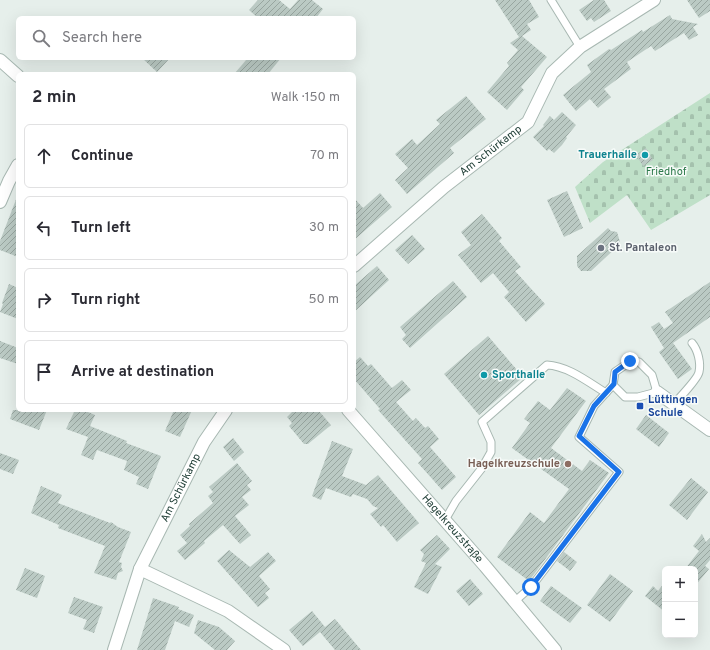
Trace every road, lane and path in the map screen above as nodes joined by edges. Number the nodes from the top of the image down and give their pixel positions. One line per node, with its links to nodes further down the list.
1 (550, 0): 3 (lane)
2 (654, 0): 3 (street, Am Schürkamp)
3 (580, 47): 8 (street, Am Schürkamp)
4 (0, 60): 5 (street)
5 (16, 74)
6 (16, 169): 7 (street)
7 (0, 202)
8 (356, 264)
9 (692, 343): 13 (lane)
10 (614, 384): 11 (lane); 11 (lane); 12 (lane)
11 (657, 392): 13 (street)
12 (606, 393): 17 (lane); 19 (lane)
13 (674, 404): 16 (street)
14 (225, 412): 18 (street, Am Schürkamp)
15 (350, 412): 17 (street, Hagelkreuzstraße)
16 (710, 430)
17 (445, 520): 19 (street, Hagelkreuzstraße)
18 (140, 569): 20 (street, Am Schürkamp); 21 (street)
19 (514, 602): 22 (street, Hagelkreuzstraße)
20 (114, 650)
21 (284, 650)
22 (554, 650)

